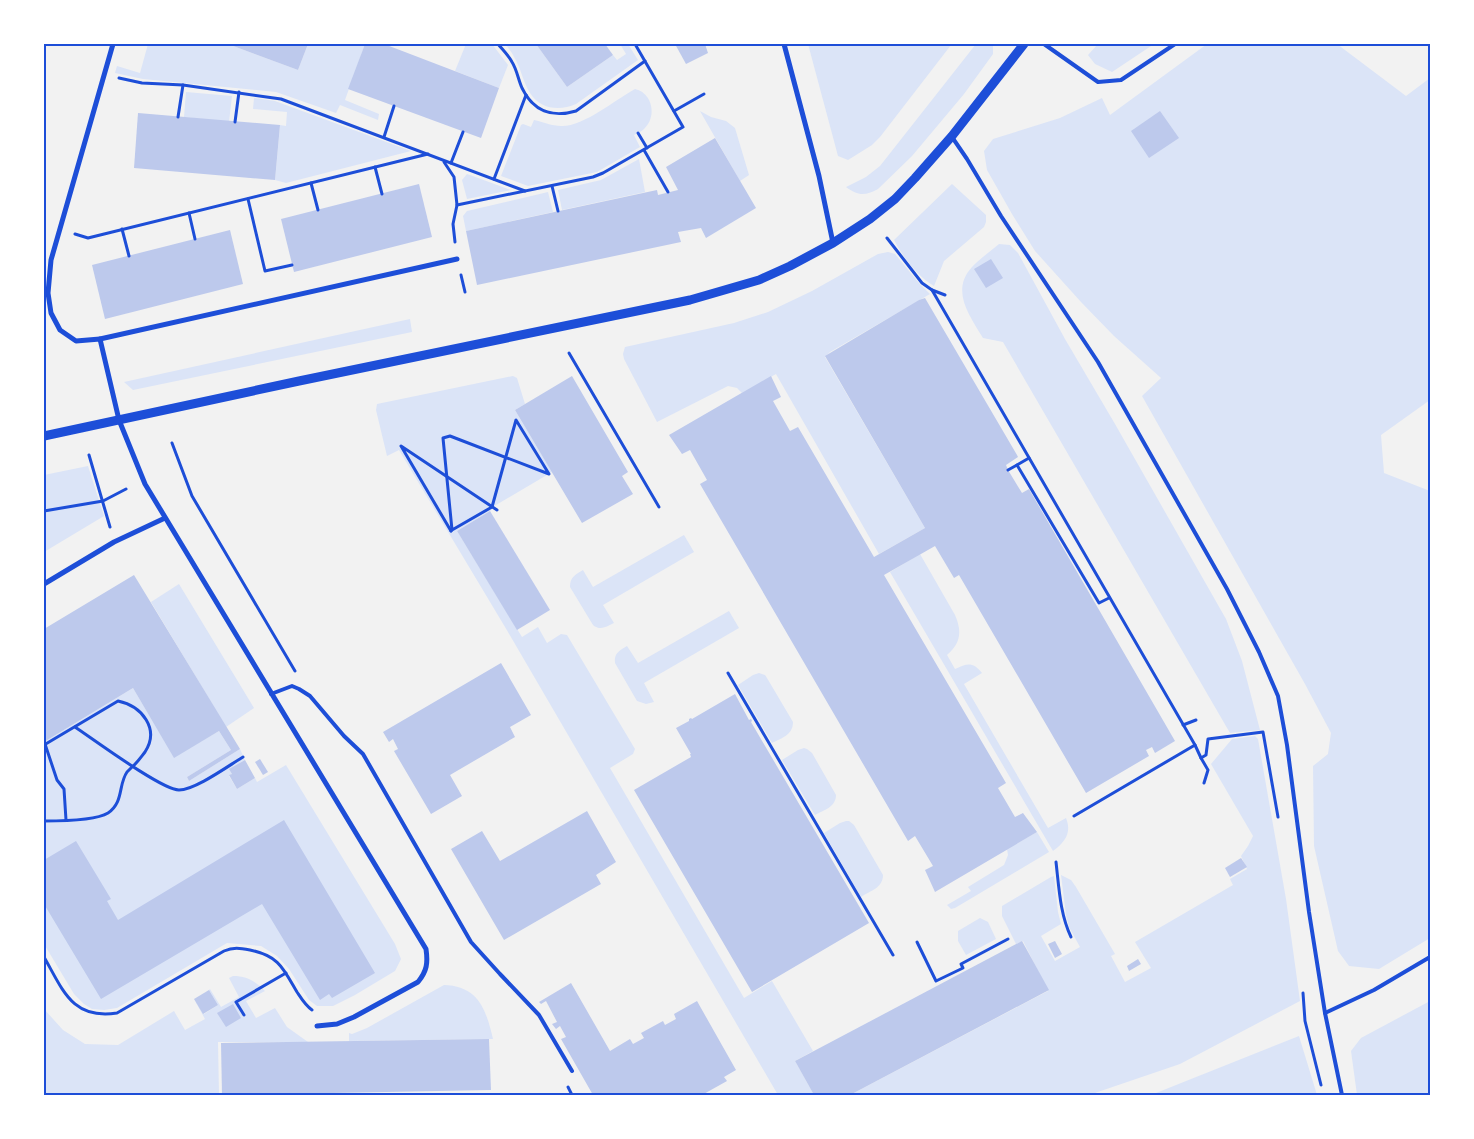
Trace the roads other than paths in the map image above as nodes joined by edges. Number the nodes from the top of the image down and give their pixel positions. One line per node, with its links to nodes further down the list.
1 (113, 44): 9 (street)
2 (784, 44): 7 (street)
3 (1024, 44): 6 (street)
4 (1044, 44): 5 (lane)
5 (1175, 44)
6 (952, 136): 7 (street); 16 (lane)
7 (833, 243): 10 (street)
8 (457, 259): 9 (street)
9 (100, 339): 10 (street)
10 (119, 420): 11 (street); 12 (street)
11 (44, 436)
12 (165, 518): 13 (street); 14 (street)
13 (44, 584)
14 (271, 694): 17 (street); 18 (lane)
15 (1430, 957): 16 (lane)
16 (1325, 1012): 19 (lane)
17 (317, 1026)
18 (572, 1071)
19 (1342, 1095)

